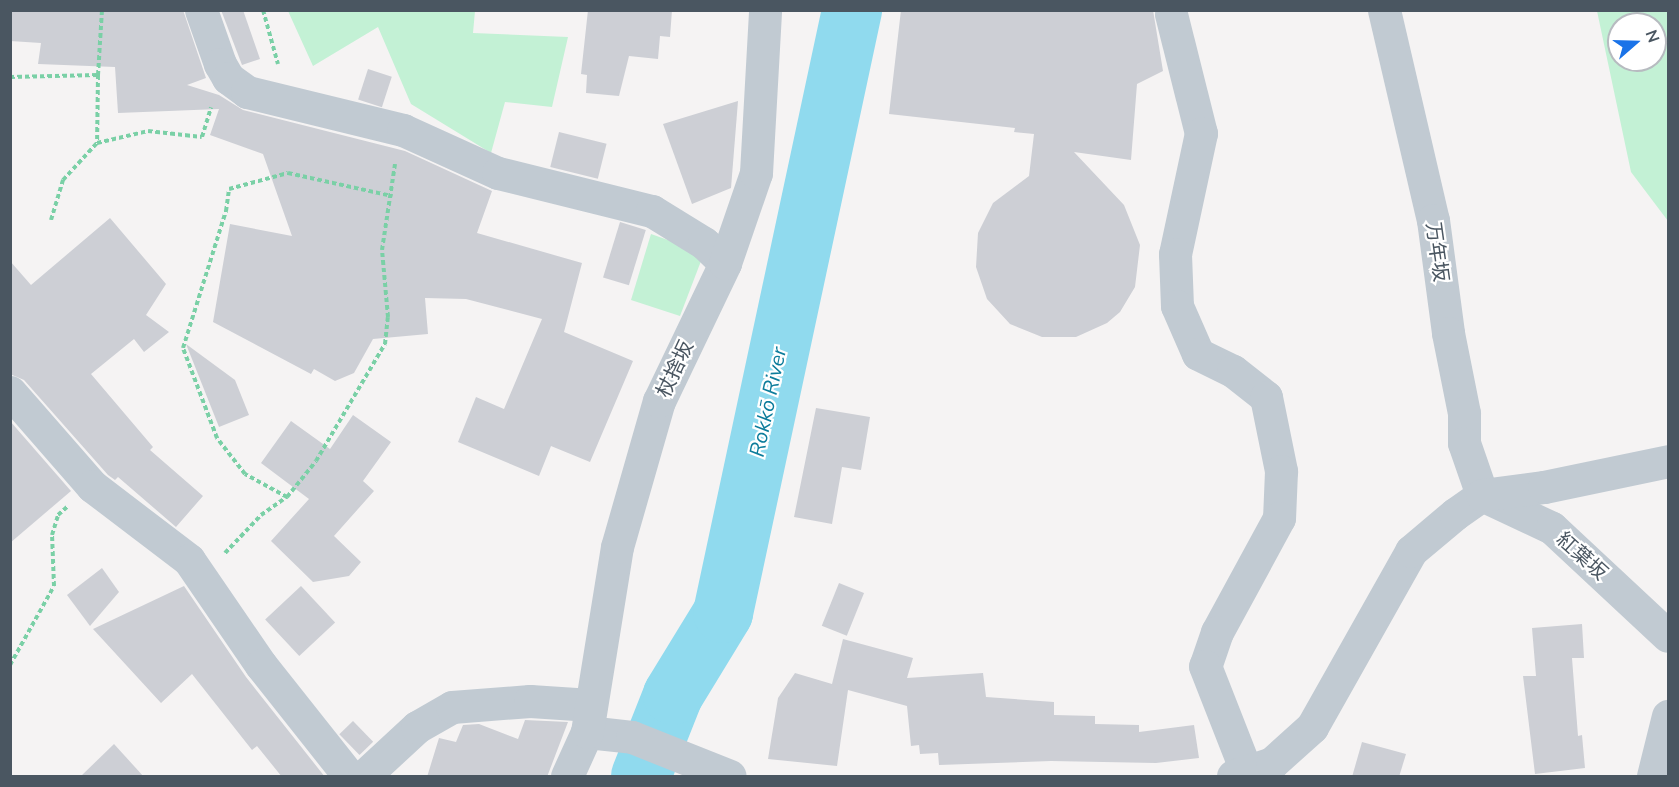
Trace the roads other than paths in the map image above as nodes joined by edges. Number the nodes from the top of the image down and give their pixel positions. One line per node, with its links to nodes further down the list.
1 (201, 10): 5 (street)
2 (765, 10): 5 (street, 杖捨坂)
3 (1384, 10): 8 (street, 万年坂)
4 (1171, 14): 13 (street)
5 (725, 262): 11 (street, 杖捨坂)
6 (10, 392): 14 (street)
7 (1668, 461): 8 (street)
8 (1482, 495): 9 (street, 紅葉坂); 13 (street)
9 (1668, 636)
10 (1668, 717): 17 (street)
11 (589, 718): 12 (street); 15 (street); 16 (street, 杖捨坂)
12 (721, 773)
13 (1243, 776)
14 (349, 777)
15 (364, 777)
16 (567, 777)
17 (1653, 777)

